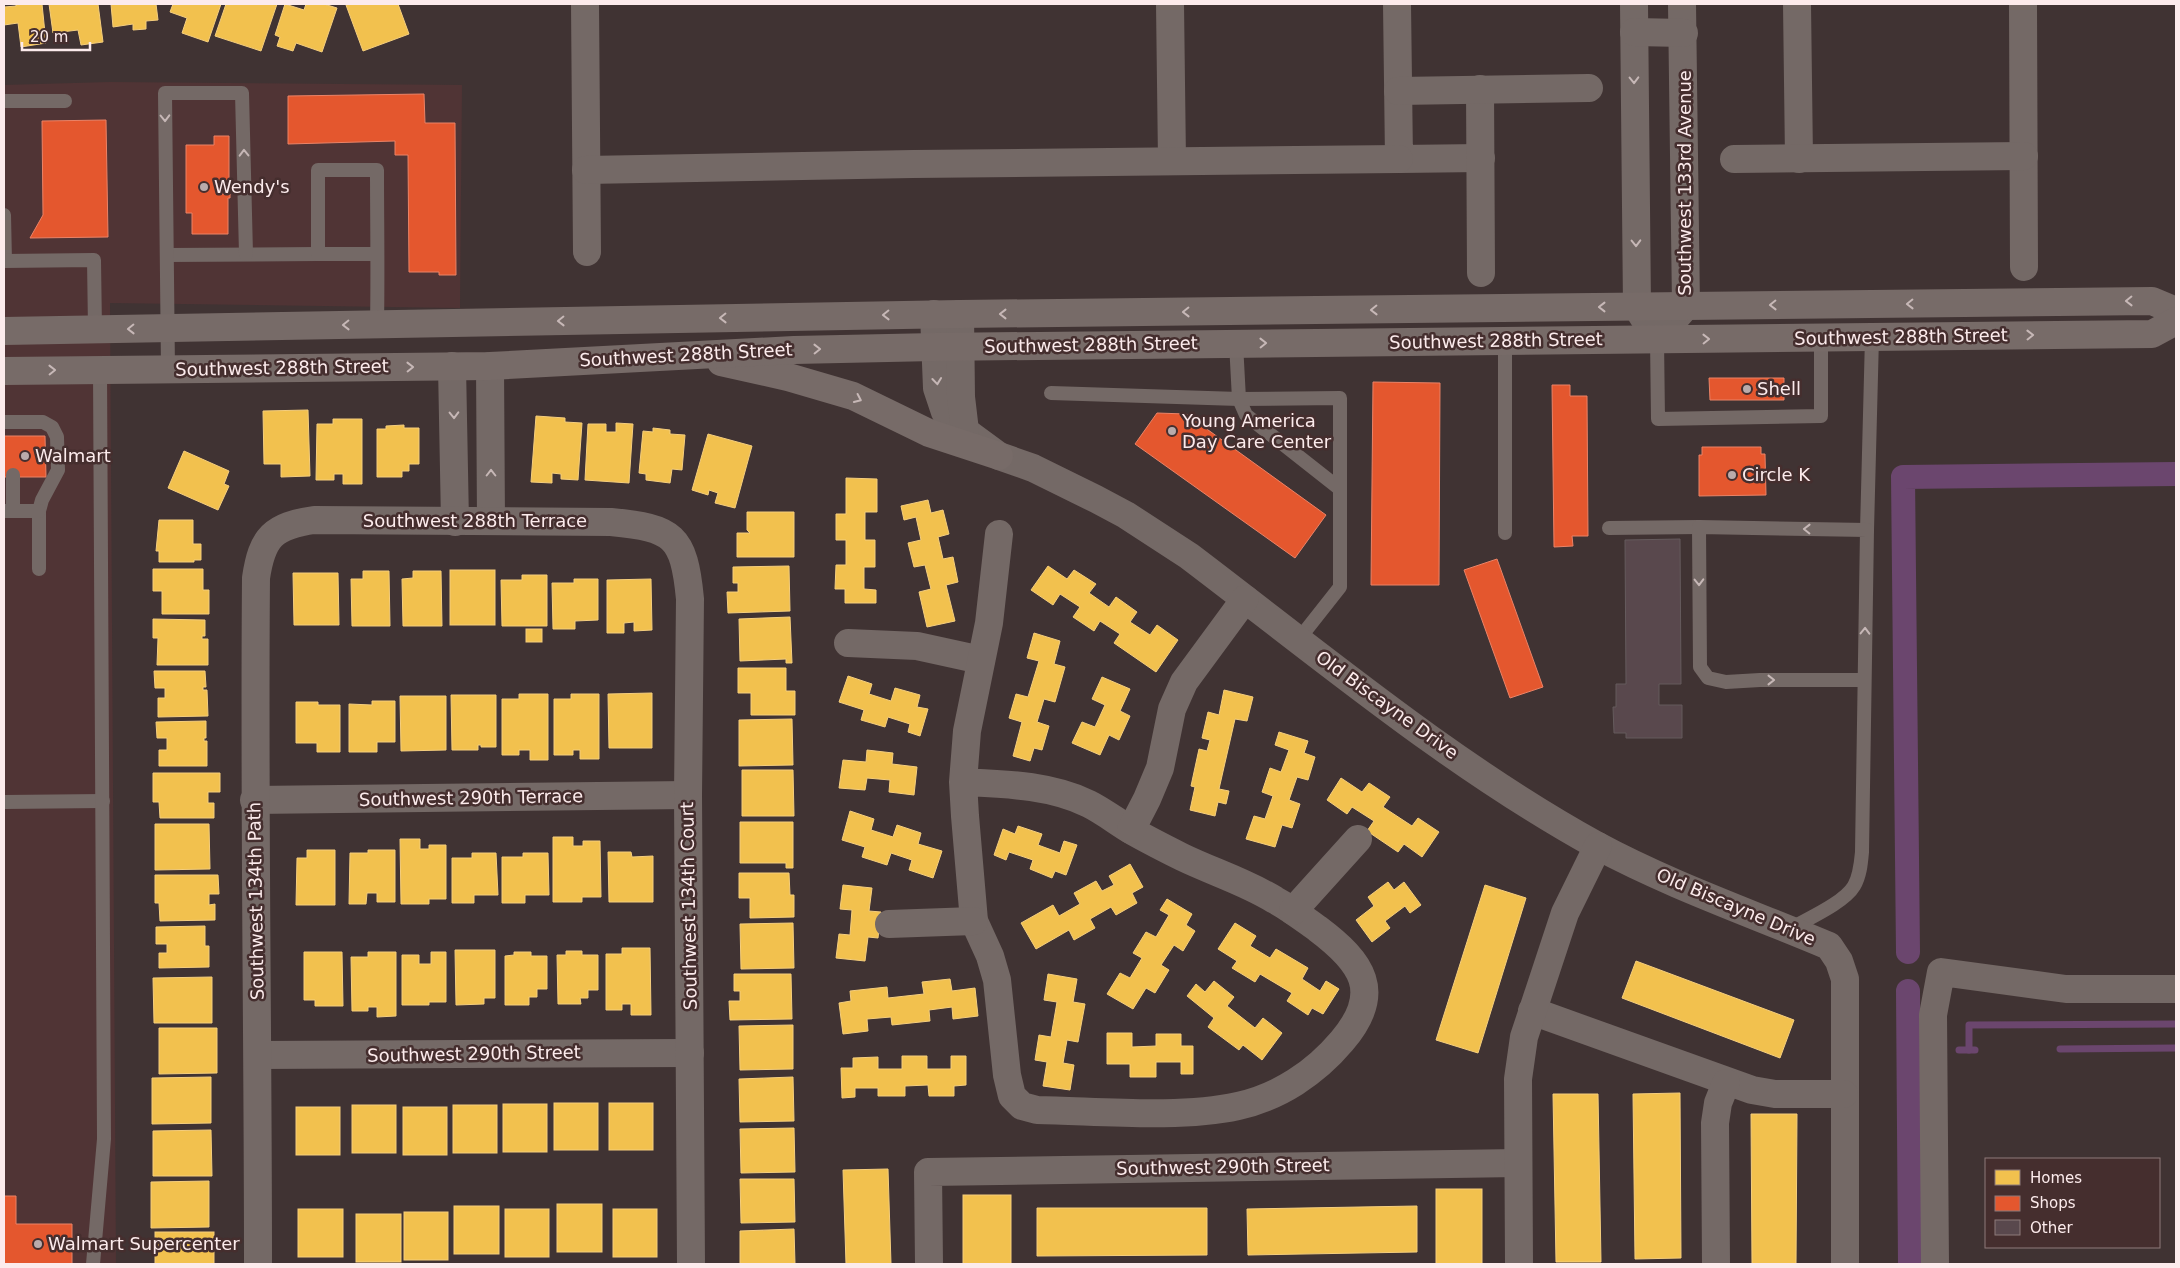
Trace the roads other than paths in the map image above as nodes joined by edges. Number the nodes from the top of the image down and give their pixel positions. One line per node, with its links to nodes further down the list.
1 (585, 4): 21 (street)
2 (1170, 4): 20 (street)
3 (1397, 4): 12 (street)
4 (1634, 4): 8 (street)
5 (1682, 4): 9 (street, Southwest 133rd Avenue)
6 (1797, 4): 18 (street)
7 (2023, 4): 15 (street)
8 (1634, 32): 9 (street); 32 (street, one-way to 32)
9 (1684, 33): 31 (street, Southwest 133rd Avenue)
10 (1590, 88): 11 (street)
11 (1480, 89): 12 (street); 16 (street)
12 (1398, 91): 17 (street)
13 (4, 101): 14 (lane)
14 (65, 101)
15 (2024, 156): 18 (street); 29 (street)
16 (1481, 158): 17 (street); 30 (street)
17 (1399, 159): 20 (street)
18 (1800, 159): 19 (street)
19 (1734, 160)
20 (1172, 161): 21 (street)
21 (586, 170): 23 (street)
22 (4, 215): 28 (lane)
23 (587, 252)
24 (246, 254): 25 (lane); 27 (lane); 27 (lane, one-way to 27)
25 (318, 254): 26 (lane); 26 (lane)
26 (377, 254): 37 (lane)
27 (167, 255): 39 (lane)
28 (4, 261): 38 (lane)
29 (2024, 267)
30 (1481, 273)
31 (1686, 306): 32 (main road, Southwest 288th Street); 34 (main road, Southwest 288th Street, one-way to 31); 43 (street, Southwest 133rd Avenue)
32 (1637, 307): 33 (main road, Southwest 288th Street, one-way to 33); 43 (street)
33 (1235, 311): 35 (main road, Southwest 288th Street, one-way to 35); 45 (main road)
34 (2176, 311)
35 (947, 314): 37 (main road, Southwest 288th Street, one-way to 37); 46 (street, Old Biscayne Drive)
36 (2176, 321): 41 (main road, Southwest 288th Street, one-way to 36)
37 (377, 324): 39 (main road, Southwest 288th Street, one-way to 39)
38 (95, 329): 39 (main road, Southwest 288th Street, one-way to 38); 40 (main road, Southwest 288th Street)
39 (167, 329): 50 (lane)
40 (4, 331)
41 (1872, 337): 42 (main road, Southwest 288th Street); 65 (lane)
42 (1821, 338): 43 (main road, Southwest 288th Street, one-way to 42); 43 (lane)
43 (1657, 339): 44 (main road, Southwest 288th Street)
44 (1505, 340): 45 (main road, Southwest 288th Street, one-way to 44); 66 (lane)
45 (1236, 343): 46 (main road, Southwest 288th Street); 54 (lane)
46 (948, 347): 47 (main road, Southwest 288th Street, one-way to 46); 56 (street, Old Biscayne Drive)
47 (693, 354): 49 (main road, Southwest 288th Street); 56 (main road, one-way to 56)
48 (452, 366): 49 (main road, Southwest 288th Street); 50 (main road, Southwest 288th Street, one-way to 48); 61 (street, one-way to 61)
49 (490, 366): 62 (street, one-way to 49)
50 (168, 369): 51 (main road, Southwest 288th Street)
51 (100, 370): 52 (main road, Southwest 288th Street, one-way to 51); 79 (lane)
52 (4, 371)
53 (1051, 393): 54 (lane)
54 (1239, 399): 58 (lane); 58 (lane)
55 (10, 427): 59 (lane)
56 (999, 456): 71 (street, Old Biscayne Drive)
57 (14, 475): 60 (lane)
58 (1340, 489): 72 (lane)
59 (39, 511): 60 (lane); 70 (lane)
60 (9, 512)
61 (455, 522): 62 (street, Southwest 288th Terrace); 68 (street, Southwest 288th Terrace)
62 (491, 522): 69 (street, Southwest 288th Terrace)
63 (1698, 527): 64 (lane); 65 (lane, one-way to 63); 75 (lane, one-way to 75)
64 (1609, 528)
65 (1868, 530): 75 (lane, one-way to 65)
66 (1505, 533)
67 (999, 534): 74 (street)
68 (266, 540): 78 (street, Southwest 134th Path)
69 (681, 549): 77 (street, Southwest 134th Court)
70 (39, 569)
71 (1245, 599): 72 (street, Old Biscayne Drive); 81 (street)
72 (1299, 639): 83 (street, Old Biscayne Drive)
73 (848, 644): 74 (street)
74 (980, 660): 76 (street)
75 (1864, 680): 87 (lane)
76 (963, 782): 81 (street); 85 (street)
77 (688, 795): 78 (street, Southwest 290th Terrace); 90 (street, Southwest 134th Court)
78 (254, 800): 91 (street, Southwest 134th Path)
79 (103, 801): 80 (lane); 95 (lane)
80 (4, 802)
81 (1131, 830): 84 (street)
82 (1358, 839): 84 (street)
83 (1598, 846): 87 (street, Old Biscayne Drive); 89 (street)
84 (1293, 911): 85 (street)
85 (974, 920): 86 (street)
86 (889, 924)
87 (1790, 929): 93 (street, Old Biscayne Drive)
88 (2176, 989): 102 (street)
89 (1532, 1011): 92 (street); 94 (street)
90 (690, 1053): 91 (street, Southwest 290th Street); 97 (street, Southwest 134th Court)
91 (258, 1055): 96 (street, Southwest 134th Path)
92 (1726, 1083): 93 (street); 100 (street)
93 (1844, 1094): 101 (street)
94 (1518, 1163): 98 (street, Southwest 290th Street); 99 (street)
95 (93, 1264)
96 (258, 1264)
97 (691, 1264)
98 (928, 1264)
99 (1519, 1264)
100 (1716, 1264)
101 (1845, 1264)
102 (1934, 1264)

